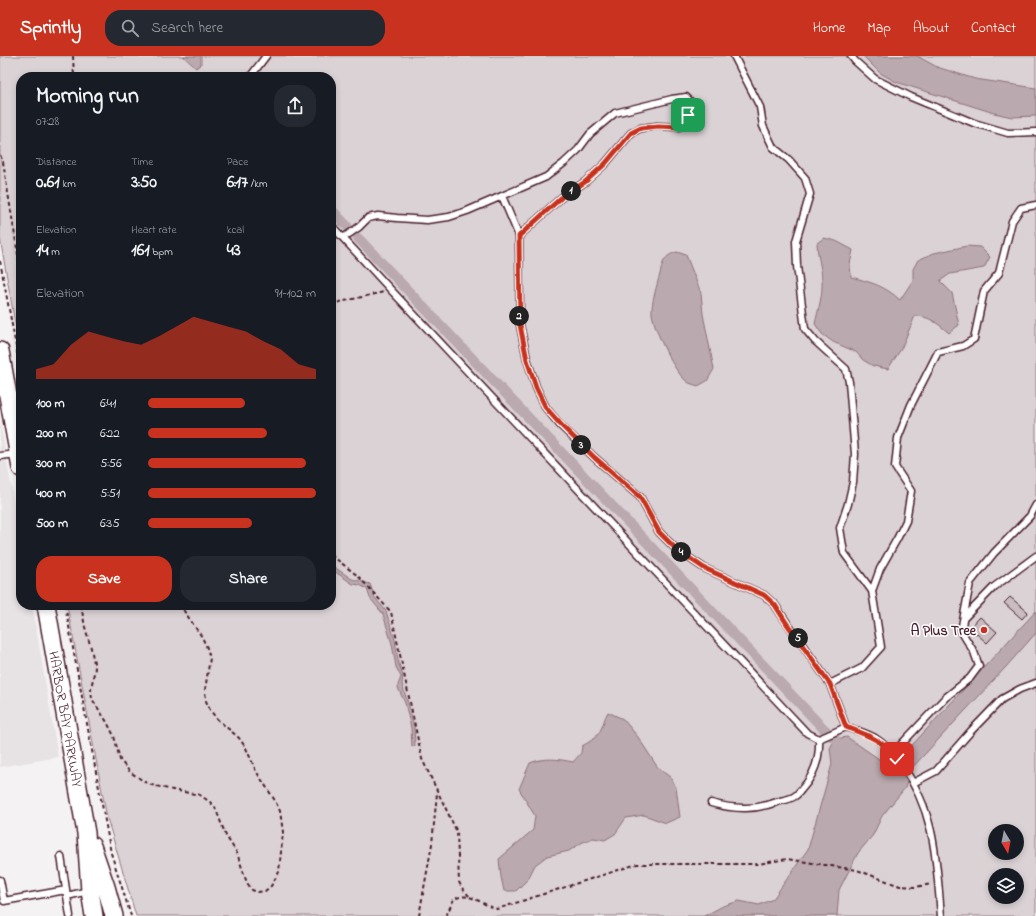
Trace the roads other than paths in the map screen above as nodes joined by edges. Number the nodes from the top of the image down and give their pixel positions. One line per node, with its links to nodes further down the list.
1 (266, 56): 4 (lane)
2 (734, 56): 17 (lane)
3 (851, 56): 5 (lane)
4 (254, 72)
5 (1036, 132)
6 (502, 196): 9 (lane); 9 (lane); 10 (lane)
7 (1036, 205): 17 (lane)
8 (336, 230): 10 (lane)
9 (519, 236): 20 (lane)
10 (343, 238): 23 (lane)
11 (0, 351): 12 (main road)
12 (16, 439)
13 (0, 456): 14 (lane)
14 (16, 460)
15 (1036, 505): 19 (lane)
16 (1036, 556): 19 (lane)
17 (872, 591): 20 (lane)
18 (47, 610): 27 (main road, HARBOR BAY PARKWAY)
19 (964, 618): 24 (lane)
20 (830, 684): 22 (lane)
21 (1036, 684): 25 (lane)
22 (846, 727): 23 (lane); 24 (lane)
23 (819, 740): 26 (lane)
24 (893, 753): 25 (lane)
25 (913, 783): 35 (lane)
26 (711, 803)
27 (86, 833): 30 (main road, HARBOR BAY PARKWAY); 34 (main road, HARBOR BAY PARKWAY)
28 (61, 856): 31 (lane)
29 (0, 880): 31 (lane)
30 (90, 891): 31 (lane); 33 (main road, HARBOR BAY PARKWAY)
31 (66, 893): 32 (lane)
32 (70, 916)
33 (94, 916)
34 (114, 916)
35 (941, 916)

